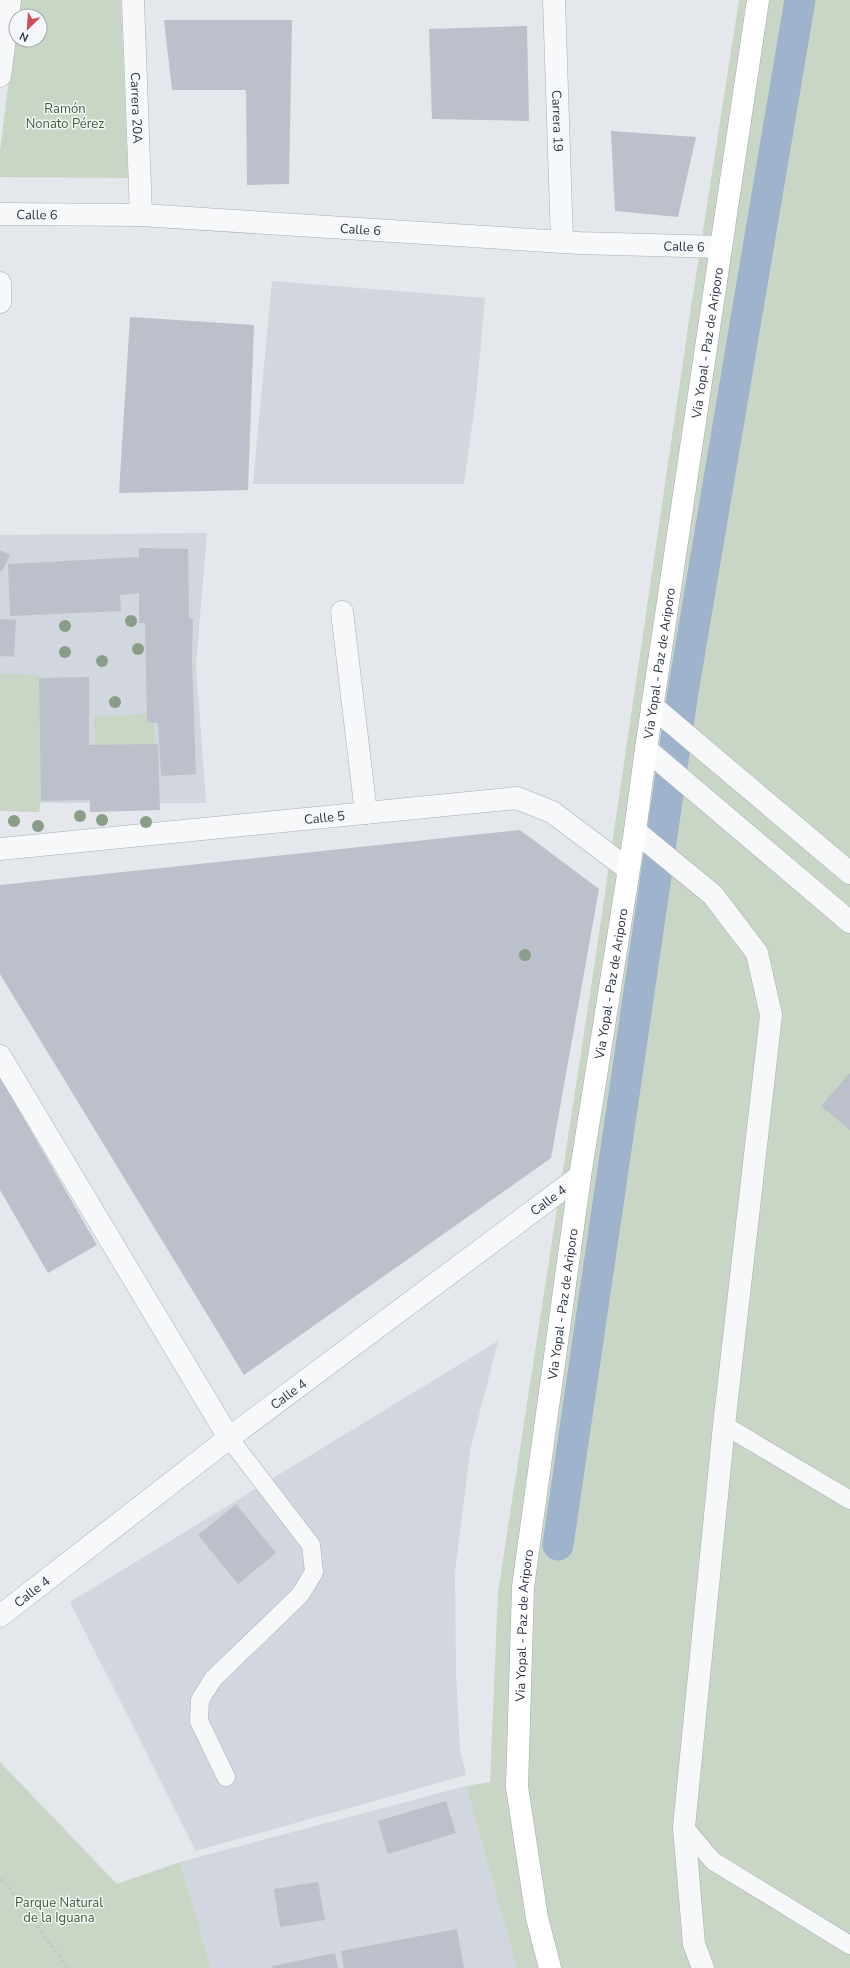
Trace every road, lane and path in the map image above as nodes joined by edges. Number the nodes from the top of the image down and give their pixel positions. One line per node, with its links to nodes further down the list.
1 (10, 0): 5 (street)
2 (133, 0): 7 (street, Carrera 20A)
3 (554, 0): 8 (street, Carrera 19)
4 (758, 0): 9 (main road, Via Yopal - Paz de Ariporo)
5 (0, 76)
6 (0, 214): 7 (street, Calle 6)
7 (141, 216): 8 (street, Calle 6)
8 (562, 241): 9 (street, Calle 6)
9 (721, 247): 13 (main road, Via Yopal - Paz de Ariporo)
10 (0, 283): 11 (street)
11 (0, 302)
12 (342, 612): 15 (street)
13 (653, 707): 14 (main road, Via Yopal - Paz de Ariporo); 19 (street)
14 (646, 750): 16 (main road, Via Yopal - Paz de Ariporo); 20 (street)
15 (366, 813): 17 (street, Calle 5); 18 (street, Calle 5)
16 (636, 832): 18 (main road, Via Yopal - Paz de Ariporo); 23 (street)
17 (0, 849)
18 (628, 869): 22 (main road, Via Yopal - Paz de Ariporo)
19 (850, 873)
20 (850, 922)
21 (0, 1056): 24 (street)
22 (580, 1176): 24 (street, Calle 4); 32 (main road, Via Yopal - Paz de Ariporo)
23 (724, 1424): 25 (lane); 28 (street)
24 (229, 1438): 26 (street, Calle 4); 27 (lane)
25 (850, 1500)
26 (0, 1616)
27 (226, 1777)
28 (684, 1827): 30 (lane); 33 (street)
29 (0, 1879): 31 (path)
30 (850, 1945)
31 (68, 1968)
32 (550, 1968)
33 (703, 1968)

